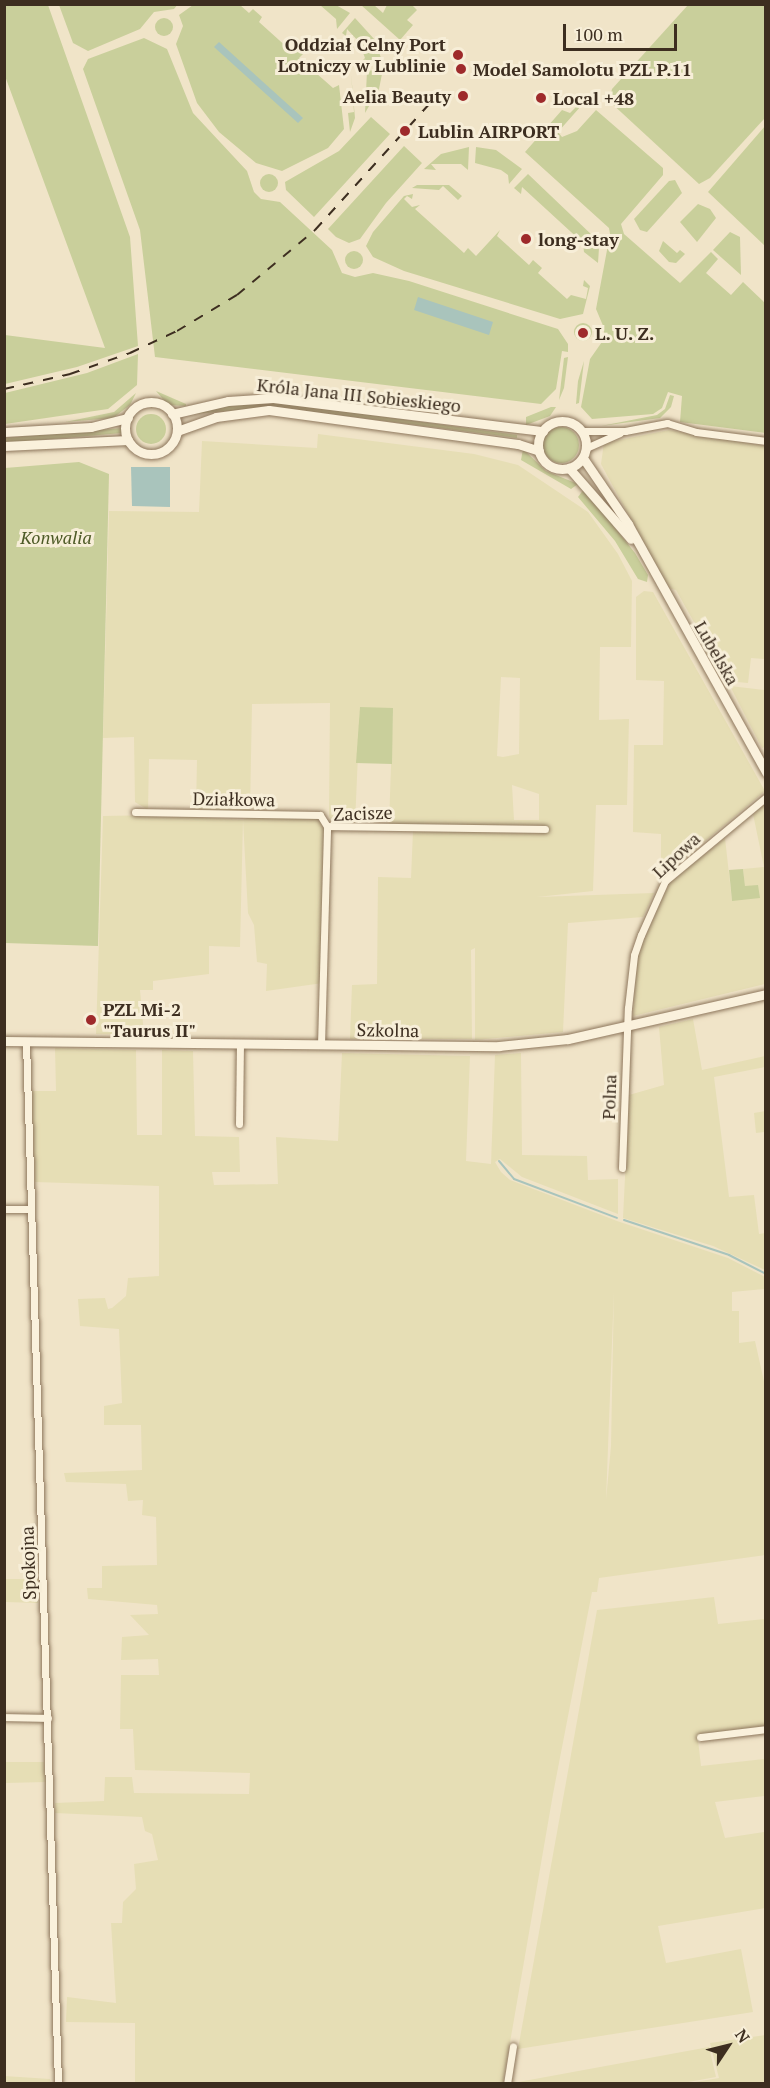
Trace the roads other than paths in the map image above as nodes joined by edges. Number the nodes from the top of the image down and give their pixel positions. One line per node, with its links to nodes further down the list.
1 (172, 414): 2 (main road); 3 (main road, Króla Jana III Sobieskiego); 7 (main road)
2 (128, 418): 6 (main road); 8 (main road)
3 (543, 431): 4 (main road); 11 (main road)
4 (581, 431): 5 (street); 12 (main road)
5 (625, 431): 9 (street); 12 (street)
6 (4, 432)
7 (177, 432): 8 (main road); 11 (main road, Króla Jana III Sobieskiego)
8 (128, 440): 10 (main road)
9 (765, 441)
10 (4, 446)
11 (539, 451): 13 (main road)
12 (584, 453): 13 (main road); 14 (main road, Lubelska)
13 (569, 468): 14 (main road, Lubelska)
14 (640, 551): 15 (main road, Lubelska)
15 (765, 772)
16 (765, 797): 21 (street, Lipowa)
17 (135, 812): 18 (street, Działkowa)
18 (327, 826): 19 (street, Zacisze); 25 (street, Zacisze)
19 (545, 829)
20 (765, 994): 21 (main road, Szkolna)
21 (626, 1026): 25 (main road, Szkolna); 27 (street, Polna)
22 (4, 1041): 23 (main road, Szkolna)
23 (26, 1041): 24 (main road, Szkolna); 29 (street, Spokojna)
24 (240, 1044): 25 (main road, Szkolna); 26 (street)
25 (321, 1045)
26 (239, 1124)
27 (622, 1168)
28 (4, 1209): 29 (street)
29 (31, 1209): 31 (street, Spokojna)
30 (4, 1717): 31 (street)
31 (48, 1718): 35 (street, Spokojna)
32 (765, 1729): 33 (street)
33 (700, 1737)
34 (513, 2046): 36 (street)
35 (58, 2084)
36 (507, 2084)

